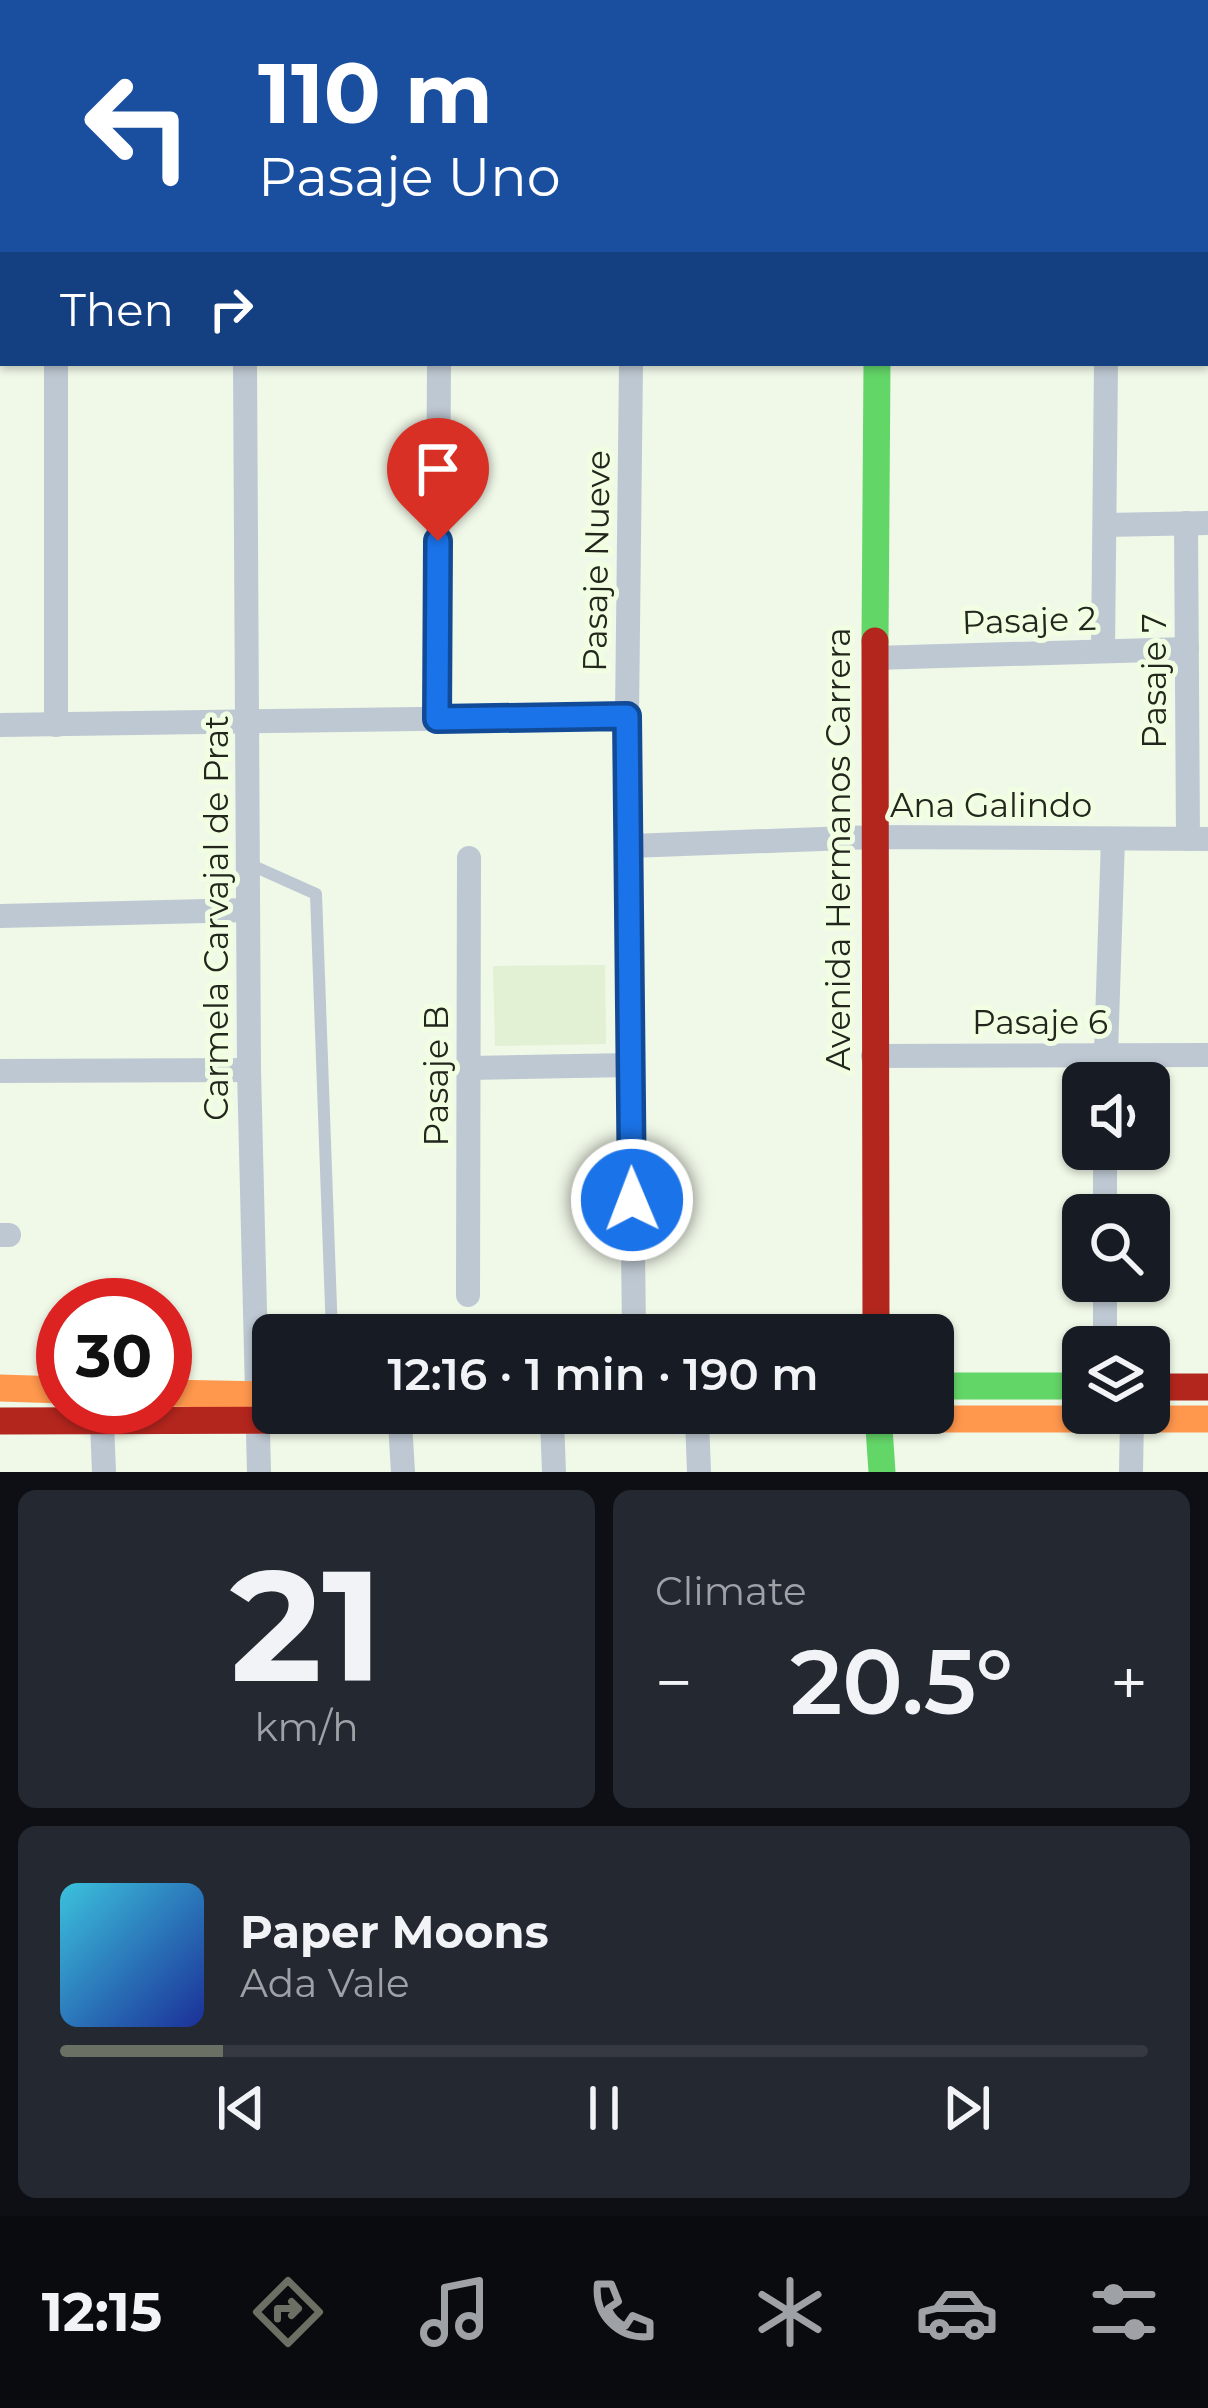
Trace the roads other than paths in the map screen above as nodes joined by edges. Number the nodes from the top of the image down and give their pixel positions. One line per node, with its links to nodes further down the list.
1 (56, 366): 16 (street)
2 (245, 366): 14 (street, Carmela Carvajal de Prat)
3 (439, 366): 13 (street)
4 (631, 366): 12 (street, Pasaje Nueve)
5 (877, 366): 11 (street, Avenida Hermanos Carrera)
6 (1106, 366): 8 (street, Pasaje 7)
7 (1197, 523): 8 (street); 9 (street, Pasaje 7)
8 (1105, 525): 10 (street, Pasaje 7)
9 (1187, 649): 10 (street, Pasaje 2); 19 (street, Pasaje 7)
10 (1103, 651): 11 (street, Pasaje 2)
11 (874, 658): 17 (street, Avenida Hermanos Carrera)
12 (627, 716): 13 (street); 20 (street, Pasaje Nueve)
13 (437, 719): 14 (street)
14 (247, 721): 16 (street); 22 (street, Carmela Carvajal de Prat)
15 (0, 725): 16 (street)
16 (56, 725)
17 (875, 837): 18 (street, Ana Galindo); 20 (street, Ana Galindo); 27 (street, Avenida Hermanos Carrera)
18 (1113, 839): 19 (street, Ana Galindo); 25 (street)
19 (1198, 839)
20 (629, 846): 29 (street, Pasaje Nueve)
21 (469, 858): 30 (street, Pasaje B)
22 (248, 863): 23 (street, Carmela Carvajal de Prat); 35 (lane)
23 (248, 910): 24 (street); 31 (street, Carmela Carvajal de Prat)
24 (0, 916)
25 (1106, 1054): 26 (street, Pasaje 6); 27 (street, Pasaje 6); 28 (street)
26 (1208, 1054)
27 (872, 1056): 37 (street, Avenida Hermanos Carrera)
28 (1106, 1062)
29 (630, 1065): 30 (street); 36 (street, Pasaje Nueve)
30 (469, 1068): 33 (street, Pasaje B)
31 (250, 1070): 32 (street); 34 (street, Carmela Carvajal de Prat)
32 (0, 1071)
33 (468, 1294)
34 (259, 1314)
35 (331, 1314)
36 (634, 1314)
37 (876, 1314)
38 (954, 1386): 39 (street)
39 (1062, 1386)
40 (1170, 1387): 41 (street)
41 (1208, 1387)
42 (0, 1388): 43 (street)
43 (36, 1389)
44 (192, 1396): 45 (street)
45 (252, 1403)
46 (252, 1405): 47 (street)
47 (192, 1412)
48 (954, 1417): 49 (street)
49 (1062, 1417)
50 (1170, 1418): 51 (street)
51 (1208, 1419)
52 (0, 1421): 53 (street)
53 (36, 1421)
54 (102, 1434): 61 (street)
55 (261, 1434): 62 (street, Carmela Carvajal de Prat)
56 (401, 1434): 63 (street)
57 (553, 1434): 64 (street)
58 (697, 1434): 65 (street)
59 (879, 1434): 66 (street)
60 (1132, 1434): 67 (street)
61 (104, 1472)
62 (259, 1472)
63 (403, 1472)
64 (554, 1472)
65 (698, 1472)
66 (882, 1472)
67 (1131, 1472)

